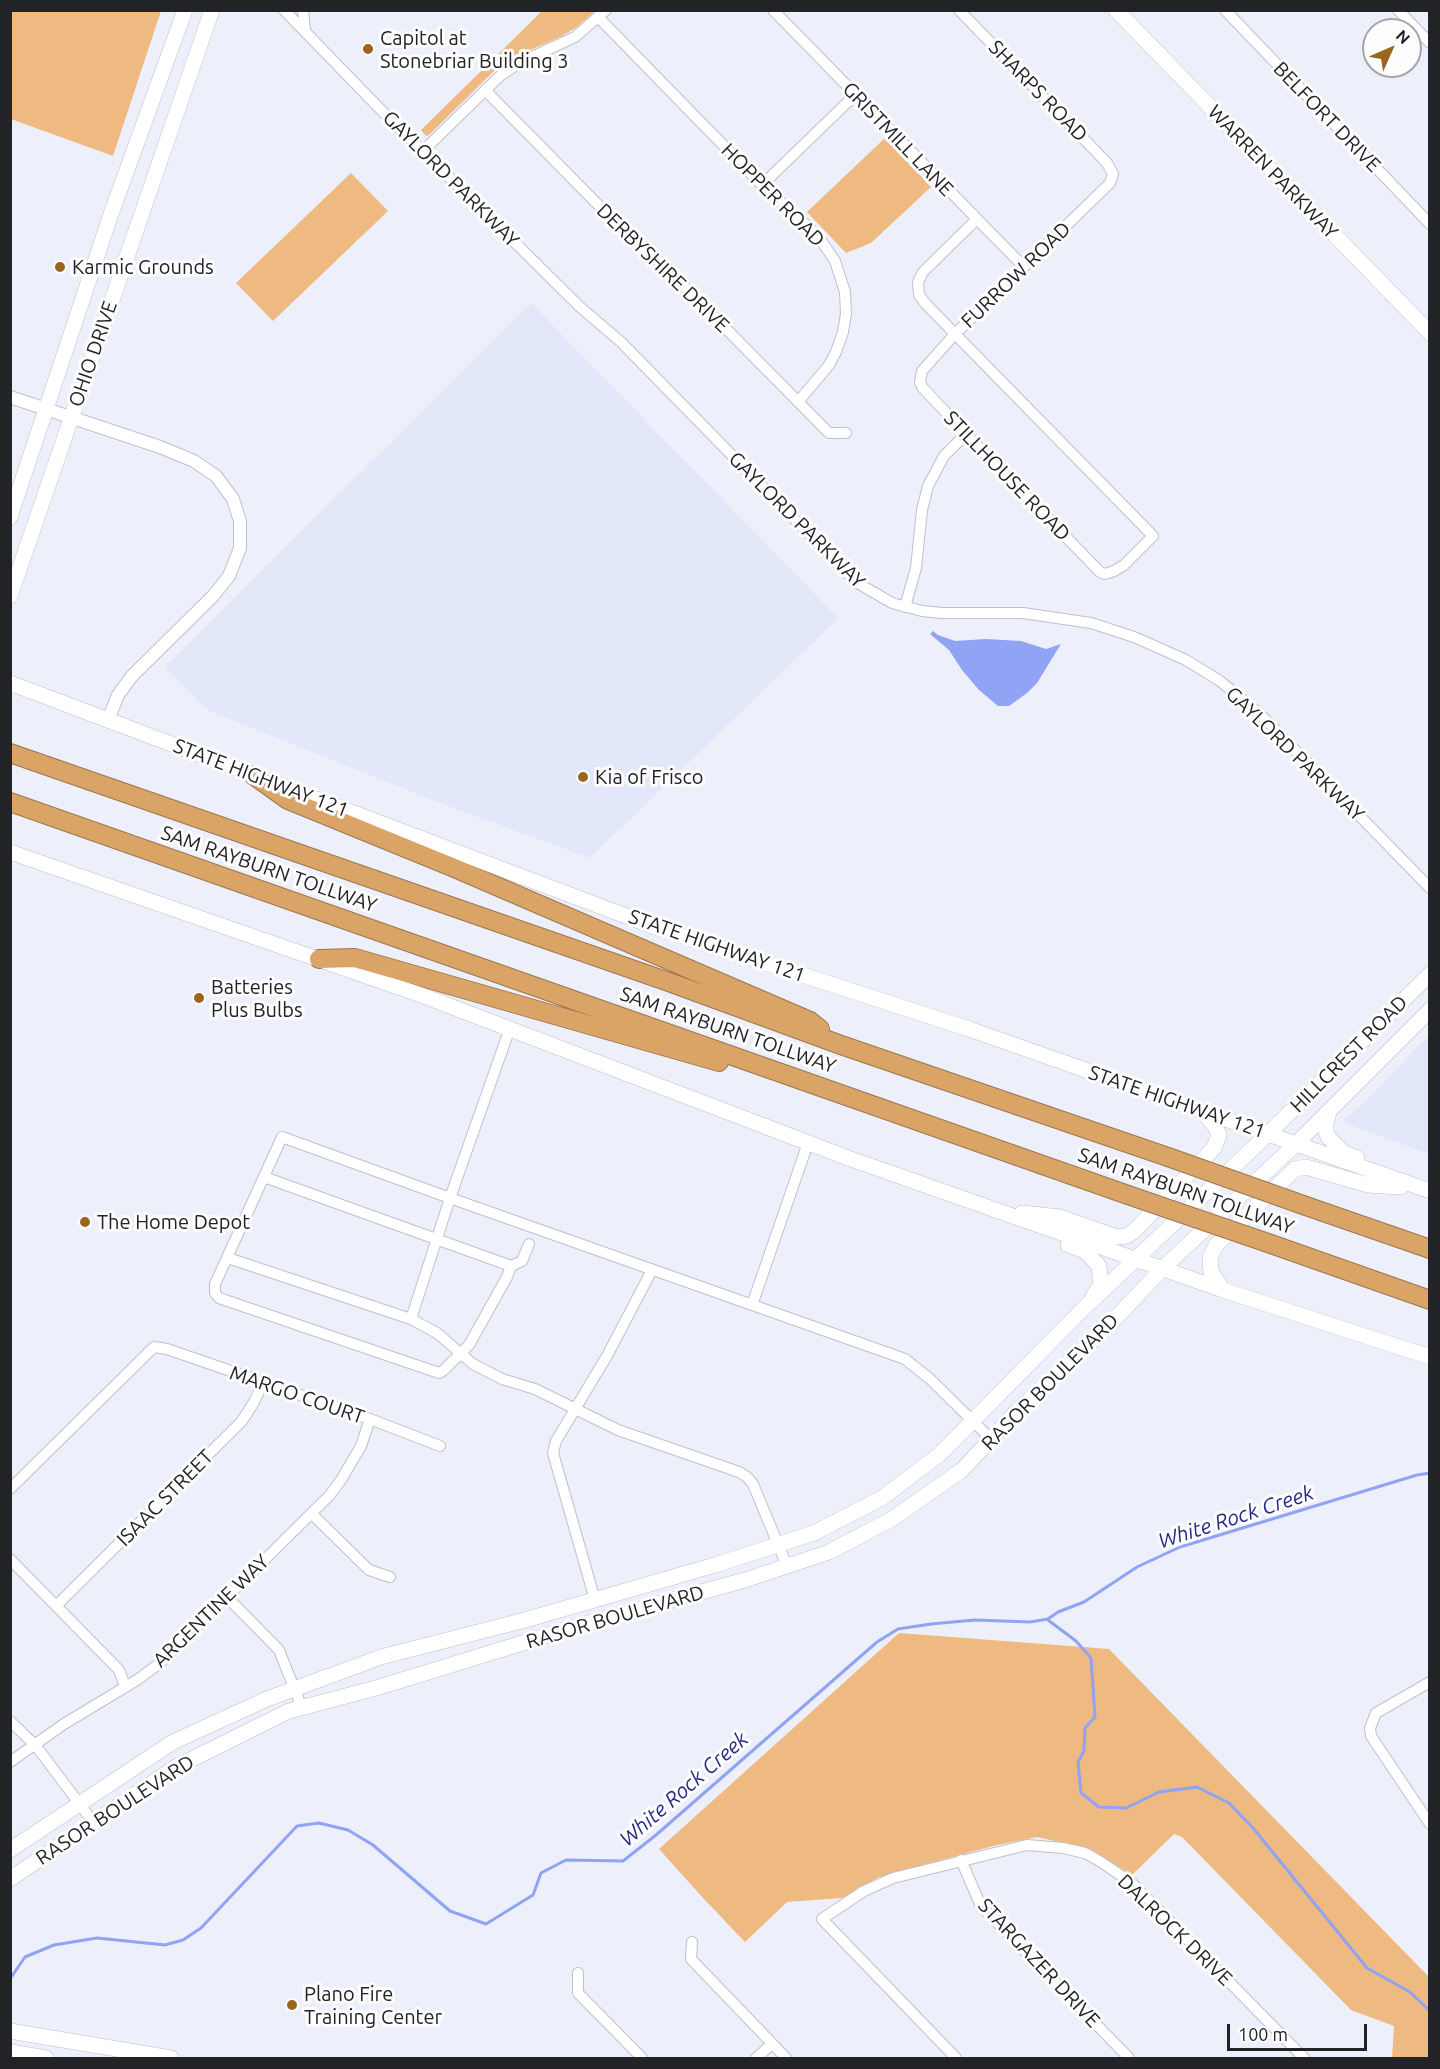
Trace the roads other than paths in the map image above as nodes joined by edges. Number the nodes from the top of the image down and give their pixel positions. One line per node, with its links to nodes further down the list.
1 (185, 10): 26 (main road, OHIO DRIVE)
2 (212, 10): 27 (main road, OHIO DRIVE)
3 (284, 10): 11 (street, GAYLORD PARKWAY)
4 (303, 10): 11 (street)
5 (773, 10): 14 (street, GRISTMILL LANE)
6 (959, 10): 16 (street, SHARPS ROAD)
7 (1116, 10): 21 (main road, WARREN PARKWAY)
8 (1224, 10): 19 (street, BELFORT DRIVE)
9 (1398, 10): 12 (street)
10 (602, 14): 13 (street); 17 (street, HOPPER ROAD)
11 (305, 31): 15 (street, GAYLORD PARKWAY)
12 (1430, 43)
13 (486, 90): 15 (street); 25 (street, DERBYSHIRE DRIVE)
14 (855, 95): 17 (street); 18 (street, GRISTMILL LANE)
15 (423, 151): 32 (street, GAYLORD PARKWAY)
16 (1113, 174): 20 (street, FURROW ROAD)
17 (762, 185): 25 (street, HOPPER ROAD)
18 (977, 219): 20 (street, GRISTMILL LANE); 22 (street)
19 (1430, 224)
20 (1024, 267): 22 (street, FURROW ROAD)
21 (1430, 333)
22 (955, 334): 23 (street, FURROW ROAD); 29 (street, STILLHOUSE ROAD)
23 (920, 378): 29 (street, STILLHOUSE ROAD)
24 (10, 397): 26 (street)
25 (798, 402): 28 (street, DERBYSHIRE DRIVE)
26 (46, 410): 27 (street); 30 (main road, OHIO DRIVE)
27 (71, 418): 31 (main road, OHIO DRIVE); 34 (street)
28 (846, 432)
29 (966, 434): 32 (street)
30 (10, 518)
31 (10, 596)
32 (905, 608): 39 (street, GAYLORD PARKWAY)
33 (10, 683): 34 (main road, STATE HIGHWAY 121)
34 (108, 720): 36 (main road, STATE HIGHWAY 121)
35 (10, 753): 44 (highway, SAM RAYBURN TOLLWAY)
36 (253, 775): 44 (highway); 46 (main road, STATE HIGHWAY 121)
37 (10, 802): 45 (highway, SAM RAYBURN TOLLWAY)
38 (10, 852): 40 (main road)
39 (1430, 888)
40 (319, 959): 43 (main road); 45 (highway)
41 (1430, 974): 48 (main road, HILLCREST ROAD)
42 (1430, 1010): 47 (main road, HILLCREST ROAD)
43 (510, 1028): 49 (main road); 53 (street)
44 (841, 1045): 57 (highway, SAM RAYBURN TOLLWAY, bridge)
45 (789, 1075): 64 (highway, SAM RAYBURN TOLLWAY, bridge)
46 (1202, 1110): 48 (main road, STATE HIGHWAY 121); 54 (main road)
47 (1329, 1111): 50 (main road, HILLCREST ROAD); 52 (main road)
48 (1268, 1134): 50 (main road, STATE HIGHWAY 121); 59 (main road, HILLCREST ROAD)
49 (808, 1143): 54 (main road); 65 (street)
50 (1295, 1145): 52 (main road, STATE HIGHWAY 121); 61 (main road, HILLCREST ROAD)
51 (264, 1177): 53 (street); 55 (street); 58 (street)
52 (1427, 1190): 63 (main road)
53 (450, 1198): 55 (street); 62 (street)
54 (995, 1210): 59 (main road); 66 (main road)
55 (436, 1238): 60 (street); 67 (street)
56 (529, 1244): 60 (street)
57 (1430, 1249)
58 (228, 1258): 67 (street); 68 (street)
59 (1138, 1258): 61 (main road); 66 (main road, RASOR BOULEVARD)
60 (511, 1266): 68 (street)
61 (1163, 1268): 63 (main road); 74 (main road, RASOR BOULEVARD)
62 (652, 1270): 65 (street); 71 (street)
63 (1222, 1290): 69 (main road)
64 (1430, 1300)
65 (752, 1305): 73 (street)
66 (1086, 1306): 73 (main road, RASOR BOULEVARD)
67 (411, 1319): 68 (street)
68 (459, 1353): 71 (street)
69 (1430, 1357)
70 (263, 1383): 72 (street, MARGO COURT); 76 (street, MARGO COURT); 84 (street, ISAAC STREET)
71 (575, 1409): 78 (street); 83 (street)
72 (370, 1419): 75 (street, MARGO COURT); 77 (street, ARGENTINE WAY)
73 (973, 1421): 74 (street); 78 (main road, RASOR BOULEVARD)
74 (991, 1439): 80 (main road, RASOR BOULEVARD)
75 (440, 1446)
76 (10, 1489)
77 (312, 1514): 81 (street); 82 (street, ARGENTINE WAY)
78 (779, 1545): 80 (street); 83 (main road, RASOR BOULEVARD)
79 (10, 1559): 84 (street)
80 (787, 1566): 88 (main road, RASOR BOULEVARD)
81 (390, 1577)
82 (228, 1598): 86 (street, ARGENTINE WAY); 87 (street)
83 (595, 1600): 87 (main road, RASOR BOULEVARD)
84 (56, 1606): 86 (street)
85 (1430, 1682): 94 (street)
86 (126, 1686): 90 (street, ARGENTINE WAY)
87 (294, 1689): 88 (street); 92 (main road, RASOR BOULEVARD)
88 (302, 1708): 93 (main road, RASOR BOULEVARD)
89 (10, 1721): 90 (street)
90 (36, 1746): 91 (street, ARGENTINE WAY); 92 (street)
91 (10, 1762)
92 (80, 1803): 93 (street); 95 (main road, RASOR BOULEVARD)
93 (93, 1822): 97 (main road, RASOR BOULEVARD)
94 (1430, 1824)
95 (10, 1850)
96 (961, 1860): 108 (street, DALROCK DRIVE); 109 (street, STARGAZER DRIVE); 110 (street, DALROCK DRIVE)
97 (10, 1879)
98 (692, 1942): 101 (street)
99 (578, 1973): 105 (street)
100 (10, 2031): 104 (main road)
101 (772, 2044): 106 (street); 107 (street)
102 (17, 2053): 103 (main road)
103 (46, 2058)
104 (171, 2058)
105 (642, 2058)
106 (756, 2058)
107 (786, 2058)
108 (956, 2058)
109 (1129, 2058)
110 (1304, 2058)

